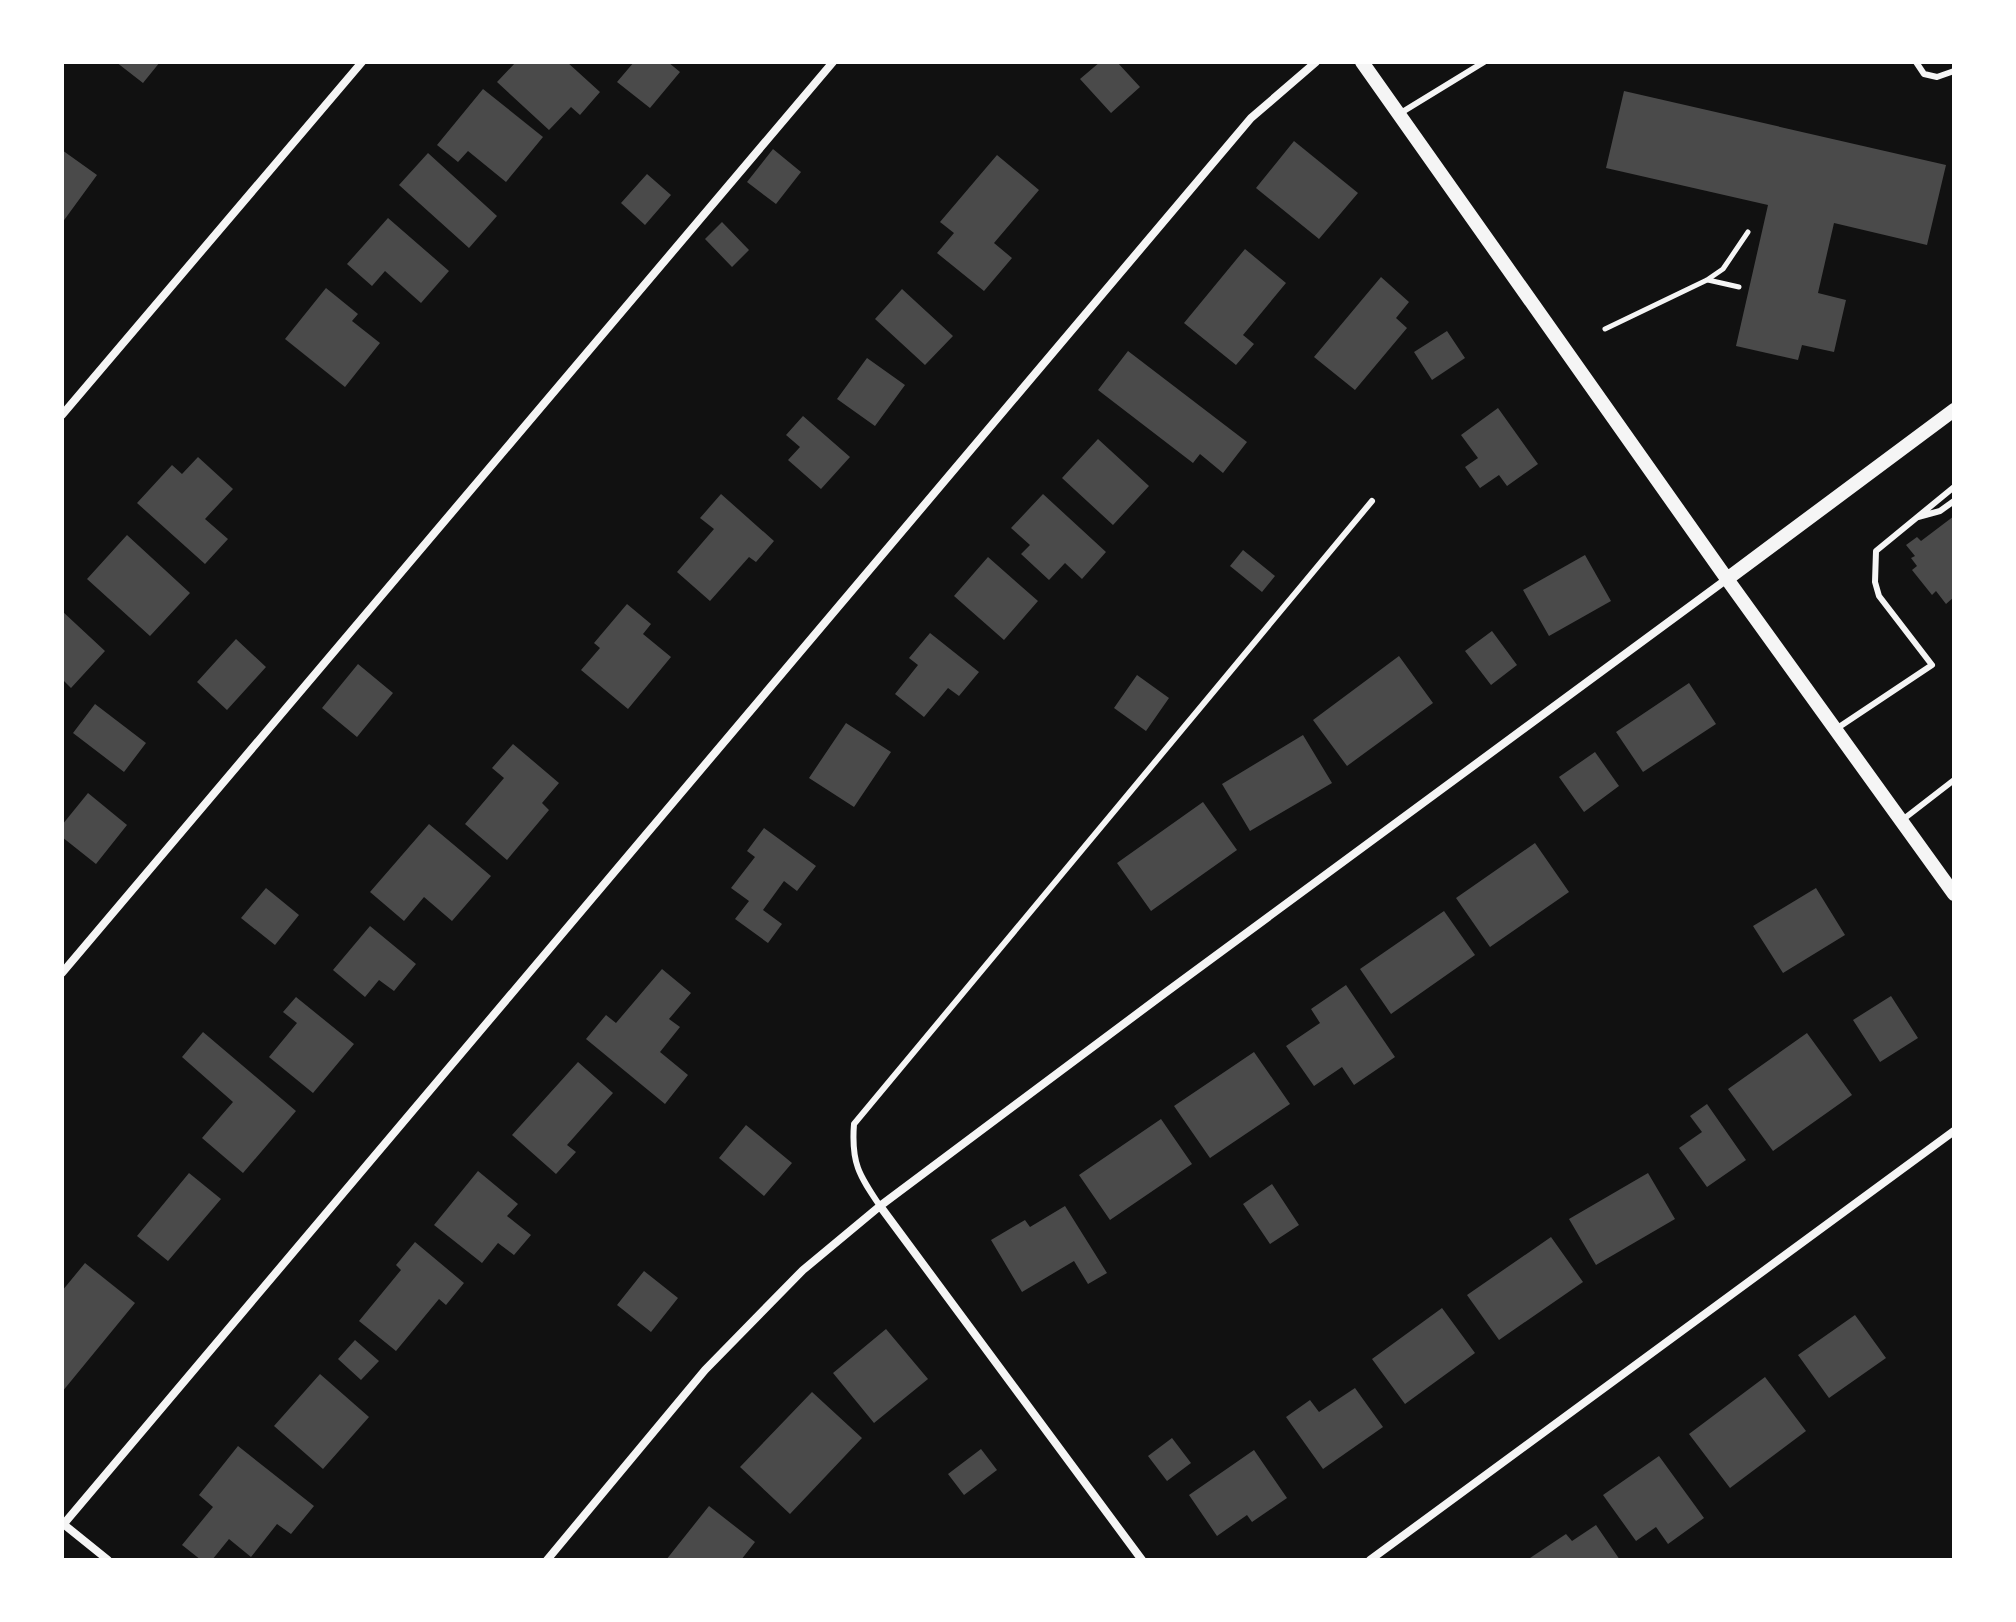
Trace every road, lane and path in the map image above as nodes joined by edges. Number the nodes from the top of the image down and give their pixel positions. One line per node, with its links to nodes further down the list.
1 (362, 62): 14 (street)
2 (833, 62): 24 (street)
3 (1316, 62): 27 (street)
4 (1362, 62): 8 (street)
5 (1484, 62): 8 (lane)
6 (1916, 62): 7 (lane)
7 (1954, 71)
8 (1399, 114): 19 (street)
9 (1748, 232): 10 (path)
10 (1707, 280): 11 (path); 12 (path)
11 (1739, 287)
12 (1605, 329)
13 (1954, 410): 19 (street)
14 (62, 415)
15 (1954, 487): 18 (lane)
16 (1372, 501): 26 (lane)
17 (1954, 501): 18 (lane)
18 (1914, 518): 20 (lane)
19 (1727, 579): 20 (street); 26 (street)
20 (1835, 730): 22 (street)
21 (1954, 780): 22 (lane)
22 (1901, 821): 23 (street)
23 (1954, 894)
24 (62, 973)
25 (1954, 1131): 31 (street)
26 (880, 1206): 29 (street); 30 (street)
27 (63, 1524): 28 (street)
28 (108, 1560)
29 (547, 1560)
30 (1142, 1560)
31 (1370, 1560)

